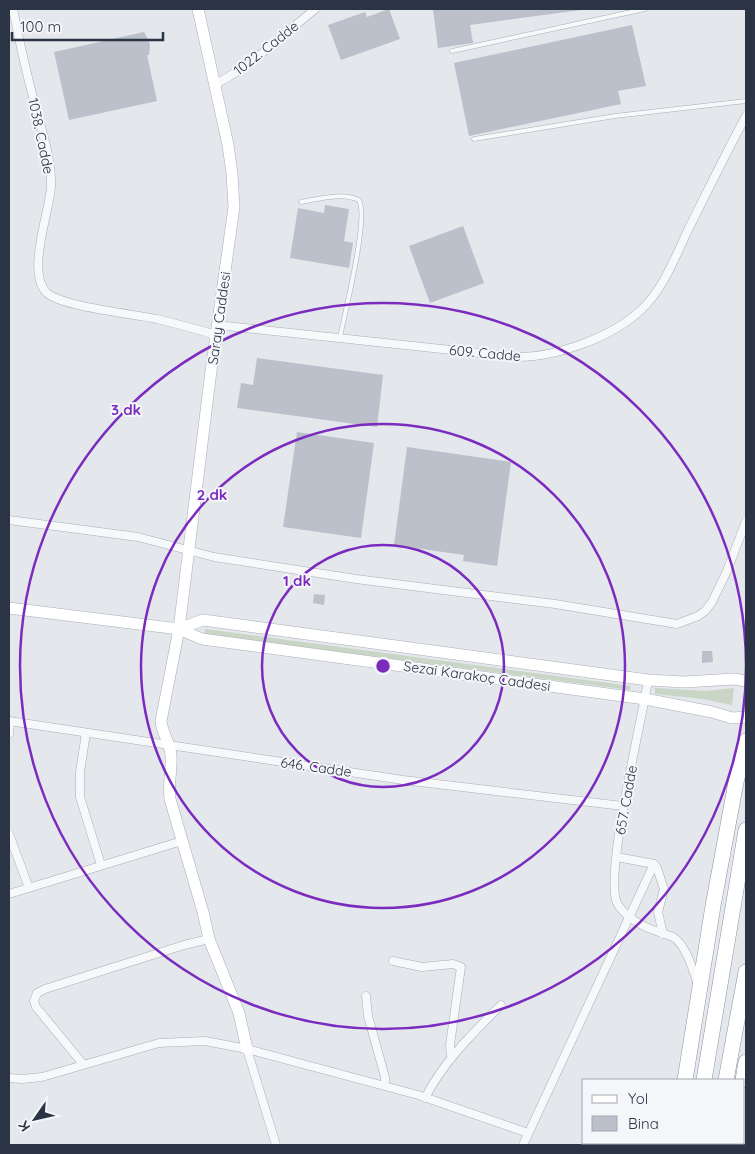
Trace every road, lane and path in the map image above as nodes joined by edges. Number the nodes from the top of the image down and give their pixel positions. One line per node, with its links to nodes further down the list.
1 (13, 9): 11 (street, 1038. Cadde)
2 (198, 9): 6 (street, Saray Caddesi)
3 (315, 9): 6 (street, 1022. Cadde)
4 (645, 9): 5 (lane)
5 (452, 51)
6 (215, 85): 12 (street, Saray Caddesi)
7 (746, 101): 9 (lane)
8 (746, 116): 13 (street, 609. Cadde)
9 (474, 139)
10 (301, 202): 13 (lane)
11 (46, 292): 12 (street, 609. Cadde)
12 (217, 330): 13 (street, 609. Cadde); 16 (street, Saray Caddesi)
13 (340, 337)
14 (9, 520): 16 (street)
15 (746, 521): 16 (street)
16 (188, 550): 18 (street, Saray Caddesi)
17 (9, 608): 18 (street, Sezai Karakoç Caddesi)
18 (179, 629): 19 (street, Sezai Karakoç Caddesi); 21 (street, Sezai Karakoç Caddesi); 27 (street, Saray Caddesi)
19 (648, 680): 20 (street, Sezai Karakoç Caddesi); 21 (street, 657. Cadde)
20 (746, 681)
21 (645, 699): 22 (street, Sezai Karakoç Caddesi); 28 (street, 657. Cadde)
22 (746, 717)
23 (10, 721): 24 (street, 646. Cadde); 25 (street)
24 (86, 733): 27 (street, 646. Cadde); 34 (street)
25 (9, 734)
26 (746, 742): 42 (highway)
27 (169, 746): 28 (street, 646. Cadde); 31 (street, Saray Caddesi)
28 (623, 806): 32 (street, 657. Cadde)
29 (746, 830): 51 (highway)
30 (9, 834): 35 (street)
31 (182, 841): 34 (street); 39 (street, Saray Caddesi)
32 (617, 857): 33 (street); 37 (street, 657. Cadde)
33 (654, 864): 37 (street); 38 (street)
34 (101, 865): 35 (street)
35 (29, 888): 36 (street)
36 (9, 894)
37 (629, 917): 38 (street); 56 (street)
38 (663, 934): 42 (street)
39 (209, 939): 45 (street, Saray Caddesi); 48 (street)
40 (393, 962): 46 (street)
41 (746, 972): 52 (highway)
42 (700, 989): 50 (highway)
43 (366, 996): 54 (street)
44 (501, 1006): 46 (street)
45 (247, 1049): 48 (street); 54 (street); 57 (street)
46 (451, 1057): 55 (street)
47 (746, 1062): 53 (highway)
48 (83, 1064): 49 (street)
49 (9, 1078)
50 (685, 1079)
51 (704, 1079)
52 (726, 1079)
53 (743, 1079)
54 (385, 1086): 55 (street)
55 (425, 1098): 56 (street)
56 (528, 1133): 58 (street)
57 (276, 1145)
58 (523, 1145)

